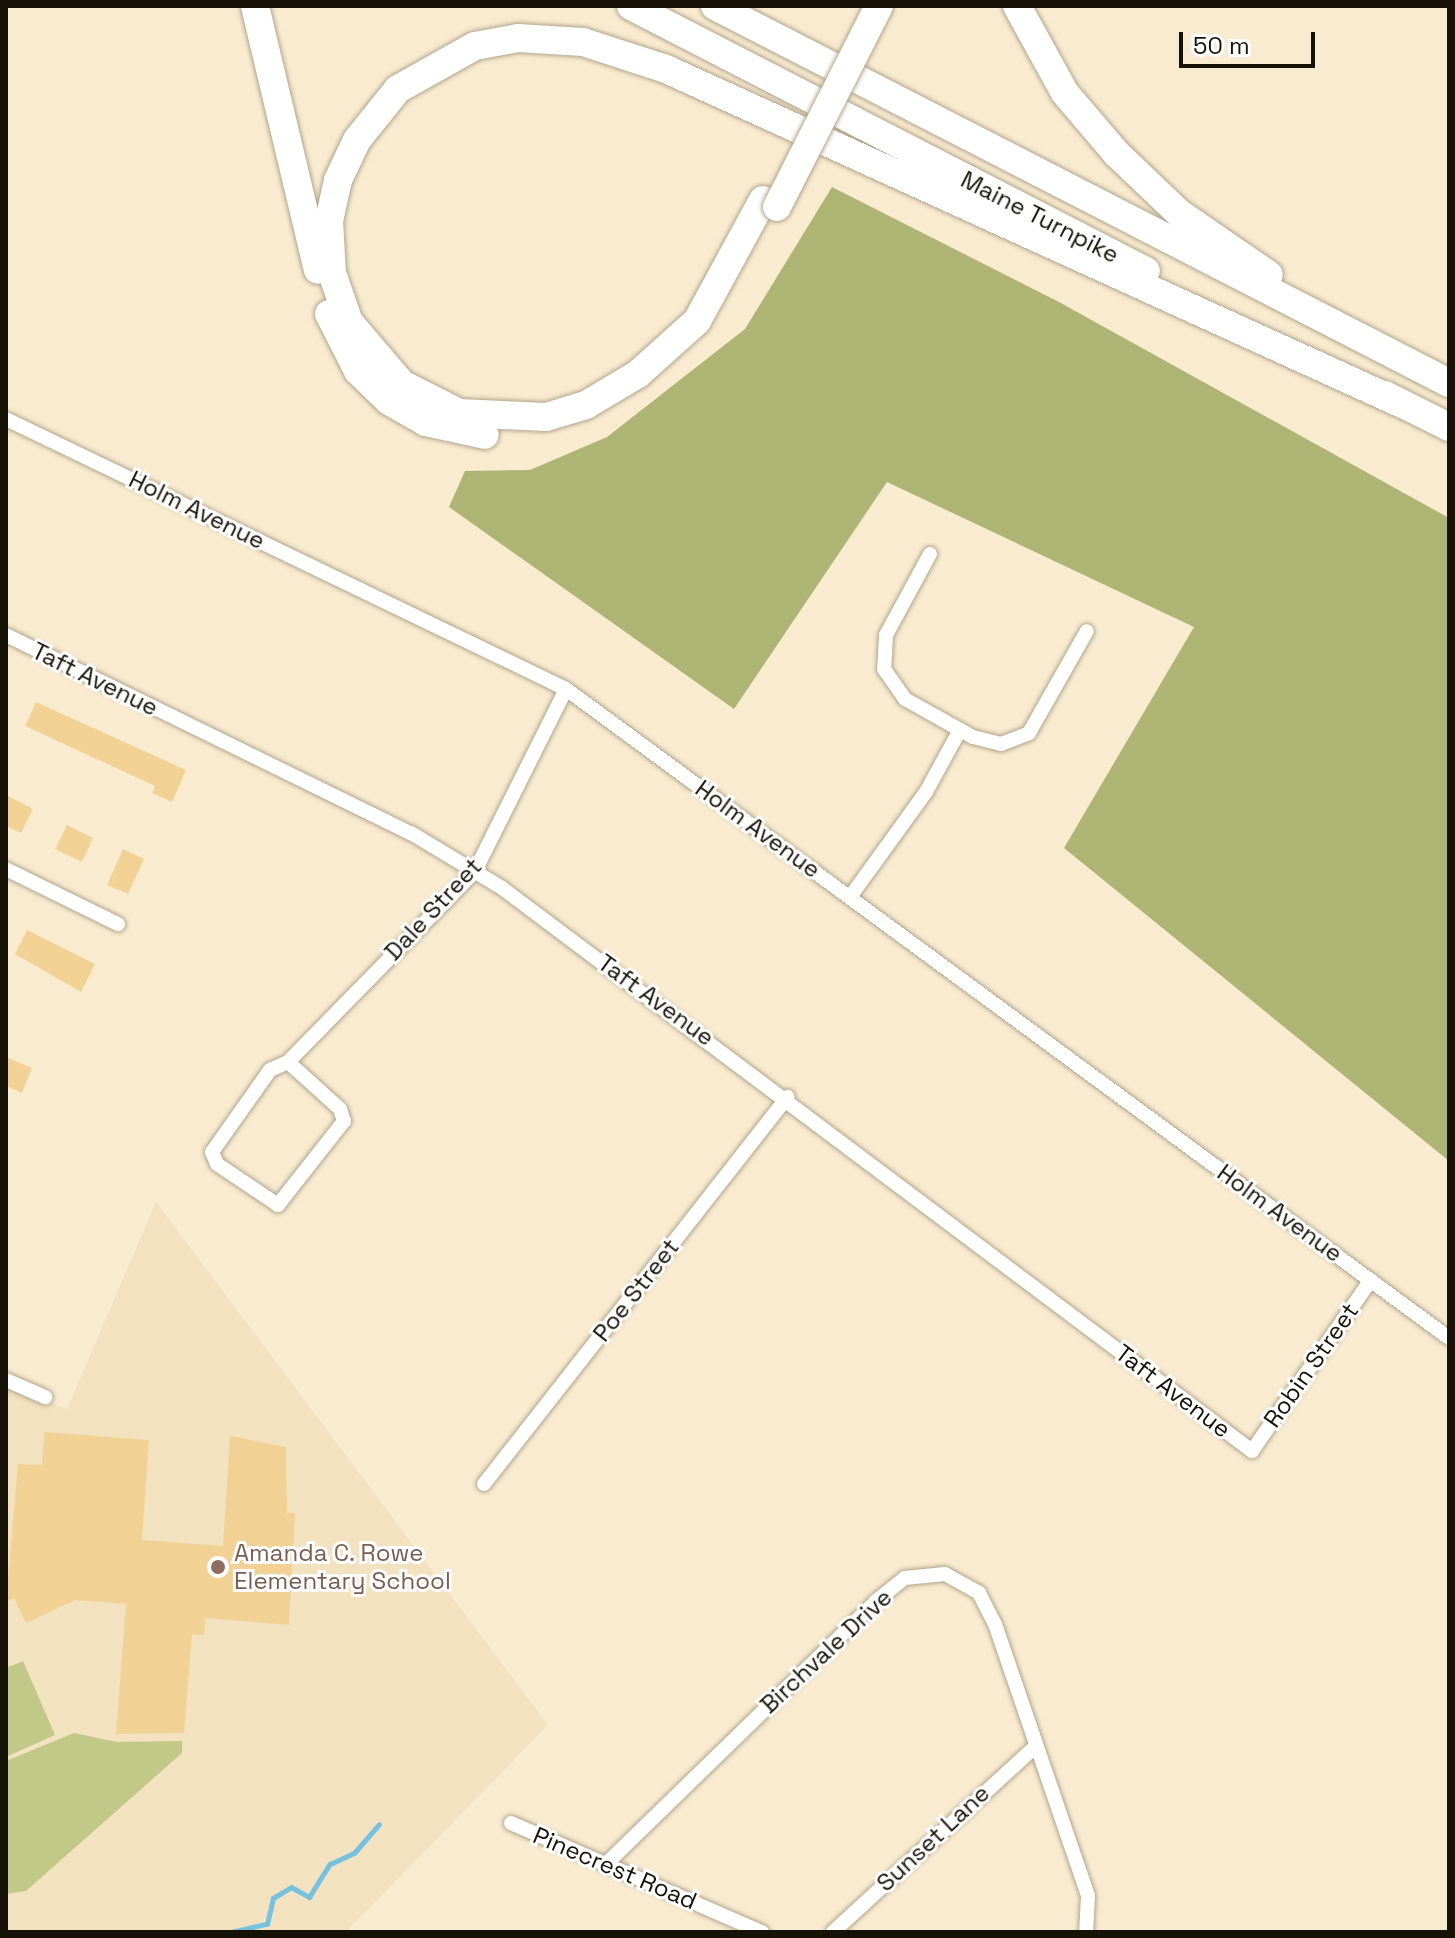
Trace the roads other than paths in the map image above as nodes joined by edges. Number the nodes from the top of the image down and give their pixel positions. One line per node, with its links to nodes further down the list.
1 (255, 6): 7 (highway)
2 (631, 6): 10 (highway, Maine Turnpike)
3 (715, 6): 8 (highway, Maine Turnpike)
4 (860, 6): 7 (highway)
5 (879, 6): 7 (highway, bridge)
6 (1017, 6): 8 (highway)
7 (770, 203): 10 (highway)
8 (1280, 296): 9 (highway, Maine Turnpike)
9 (1449, 383)
10 (1402, 404): 12 (highway, Maine Turnpike)
11 (6, 419): 16 (street, Holm Avenue)
12 (1449, 427)
13 (930, 554): 17 (street)
14 (1087, 631): 17 (street)
15 (6, 635): 19 (street, Taft Avenue)
16 (566, 689): 19 (street, Dale Street); 20 (street, Holm Avenue)
17 (960, 730): 20 (street)
18 (6, 869): 21 (street)
19 (475, 871): 22 (street, Dale Street); 23 (street, Taft Avenue)
20 (850, 897): 24 (street, Holm Avenue)
21 (118, 924)
22 (288, 1062): 22 (street, Dale Street)
23 (787, 1097): 28 (street, Taft Avenue); 29 (street, Poe Street)
24 (1371, 1280): 25 (street, Holm Avenue); 28 (street, Robin Street)
25 (1449, 1338)
26 (6, 1380): 27 (street)
27 (45, 1397)
28 (1252, 1451)
29 (484, 1484)
30 (1035, 1747): 32 (street, Birchvale Drive); 34 (street, Sunset Lane); 35 (street, Birchvale Drive)
31 (511, 1823): 32 (street, Pinecrest Road)
32 (606, 1864): 33 (street, Pinecrest Road)
33 (762, 1932)
34 (833, 1932)
35 (1086, 1932)

